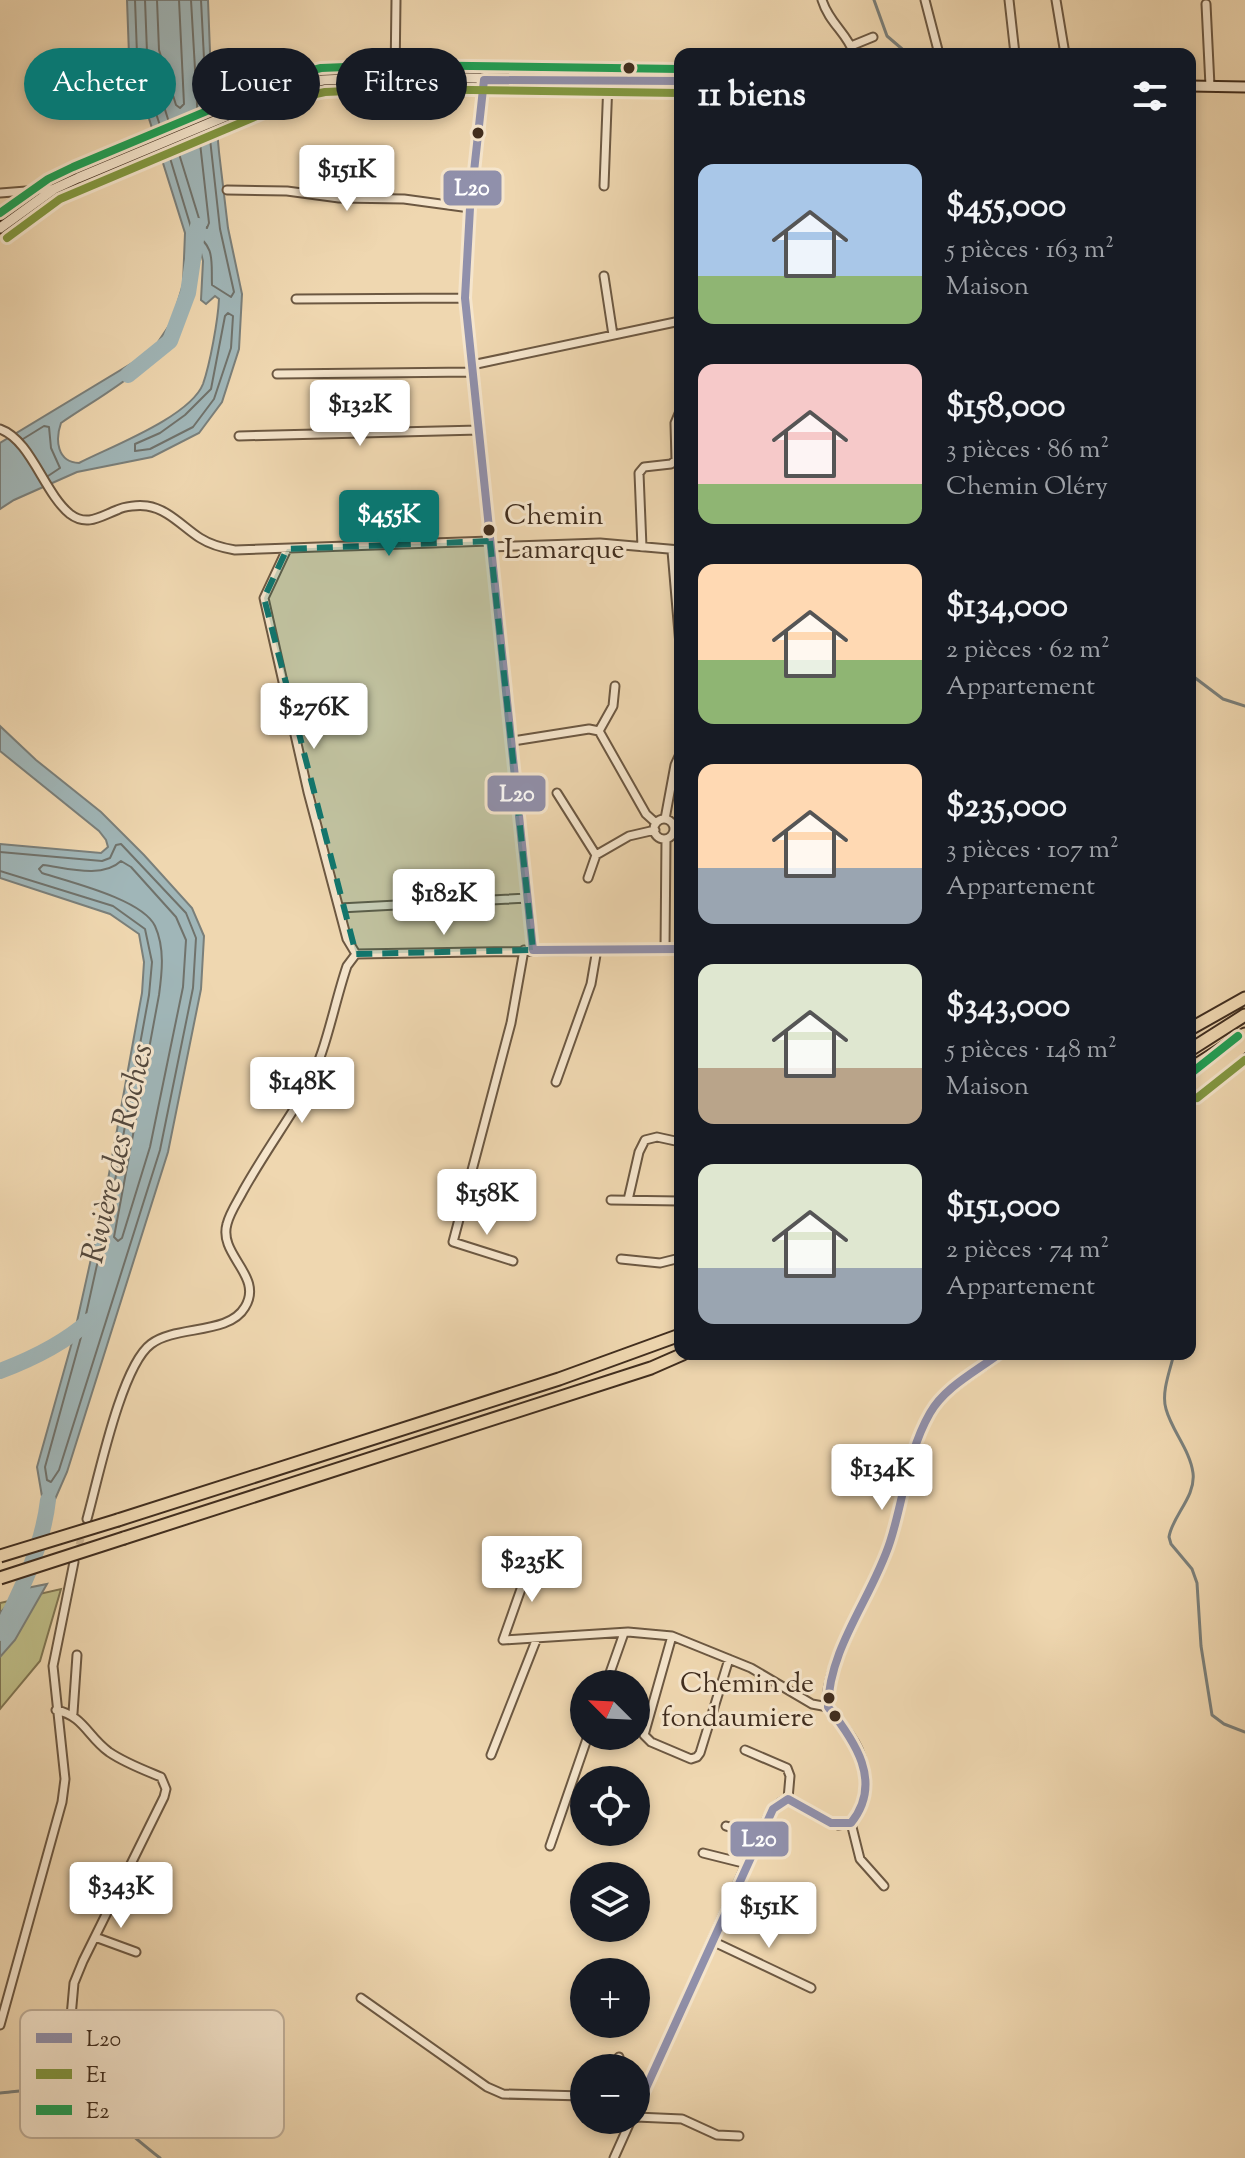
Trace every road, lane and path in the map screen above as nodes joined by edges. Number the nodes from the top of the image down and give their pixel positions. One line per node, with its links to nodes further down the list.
1 (396, 0): 8 (street)
2 (822, 0): 9 (street)
3 (925, 0): 11 (street)
4 (1009, 0): 12 (street)
5 (1056, 0): 13 (street)
6 (1206, 4): 20 (street)
7 (873, 37): 10 (street)
8 (395, 48)
9 (850, 48)
10 (855, 48)
11 (937, 48)
12 (1014, 48)
13 (1064, 48)
14 (336, 79): 23 (main road)
15 (467, 79): 16 (main road)
16 (484, 80): 17 (main road); 26 (street)
17 (608, 81): 18 (main road); 22 (street)
18 (674, 81)
19 (1196, 86): 20 (main road)
20 (1210, 86): 21 (main road)
21 (1245, 87)
22 (604, 186)
23 (54, 189): 25 (street); 27 (main road)
24 (227, 190): 26 (street)
25 (0, 193)
26 (470, 208): 29 (street)
27 (0, 228)
28 (604, 276): 32 (street)
29 (465, 298): 30 (street); 33 (street)
30 (296, 299)
31 (674, 322): 32 (street)
32 (613, 335): 33 (street)
33 (473, 368): 34 (street); 36 (street)
34 (277, 374)
35 (0, 429): 41 (street)
36 (479, 430): 37 (street); 39 (street)
37 (239, 436)
38 (674, 462): 40 (street)
39 (490, 544): 40 (street); 41 (street); 45 (street)
40 (642, 547): 42 (street)
41 (287, 549): 56 (street)
42 (674, 550)
43 (615, 686): 44 (street)
44 (599, 731): 45 (street); 50 (street)
45 (513, 741): 55 (street)
46 (674, 770): 48 (street)
47 (557, 793): 53 (street)
48 (665, 819): 49 (street); 50 (street)
49 (674, 823)
50 (656, 827): 52 (street); 53 (street)
51 (674, 830): 52 (street)
52 (666, 839): 58 (street)
53 (596, 855): 54 (street)
54 (588, 878)
55 (528, 898): 56 (street); 60 (street)
56 (340, 908): 61 (street)
57 (597, 949): 58 (street); 60 (street); 69 (street)
58 (665, 949): 59 (street)
59 (674, 949)
60 (528, 950): 61 (street); 77 (street)
61 (356, 954): 83 (street)
62 (1245, 998): 64 (highway)
63 (1245, 1015): 67 (highway)
64 (1196, 1026)
65 (1245, 1034): 68 (highway)
66 (1245, 1045): 70 (highway)
67 (1196, 1046)
68 (1196, 1065)
69 (556, 1082)
70 (1196, 1084)
71 (674, 1141): 73 (street)
72 (611, 1200): 73 (street)
73 (628, 1200): 74 (street)
74 (674, 1201)
75 (621, 1259): 76 (street)
76 (674, 1260)
77 (513, 1261)
78 (674, 1337): 84 (highway, bridge)
79 (674, 1358): 82 (highway)
80 (674, 1360): 82 (highway)
81 (991, 1360): 94 (street)
82 (651, 1368): 87 (highway, bridge)
83 (87, 1519)
84 (0, 1556)
85 (532, 1558): 90 (street)
86 (74, 1562): 95 (street)
87 (0, 1578)
88 (624, 1633): 89 (street); 90 (street); 93 (street)
89 (672, 1636): 92 (street); 92 (street)
90 (537, 1638): 99 (street)
91 (77, 1655): 96 (street)
92 (729, 1659): 94 (street)
93 (611, 1670)
94 (828, 1707): 101 (street)
95 (56, 1710): 96 (street); 114 (street)
96 (73, 1713): 108 (street)
97 (583, 1750): 104 (street)
98 (745, 1750): 100 (street)
99 (491, 1755)
100 (788, 1799): 101 (street); 103 (street)
101 (851, 1823): 107 (street)
102 (726, 1826): 103 (street)
103 (759, 1836): 106 (street)
104 (550, 1846)
105 (703, 1853): 106 (street)
106 (747, 1864): 109 (street)
107 (884, 1886)
108 (95, 1937): 110 (street); 113 (street)
109 (712, 1941): 111 (street); 115 (street)
110 (136, 1952)
111 (811, 1988)
112 (361, 1998): 116 (street)
113 (72, 2010)
114 (0, 2025)
115 (650, 2076)
116 (570, 2096)
117 (650, 2118): 119 (street)
118 (626, 2134): 120 (street)
119 (739, 2136)
120 (614, 2158)

